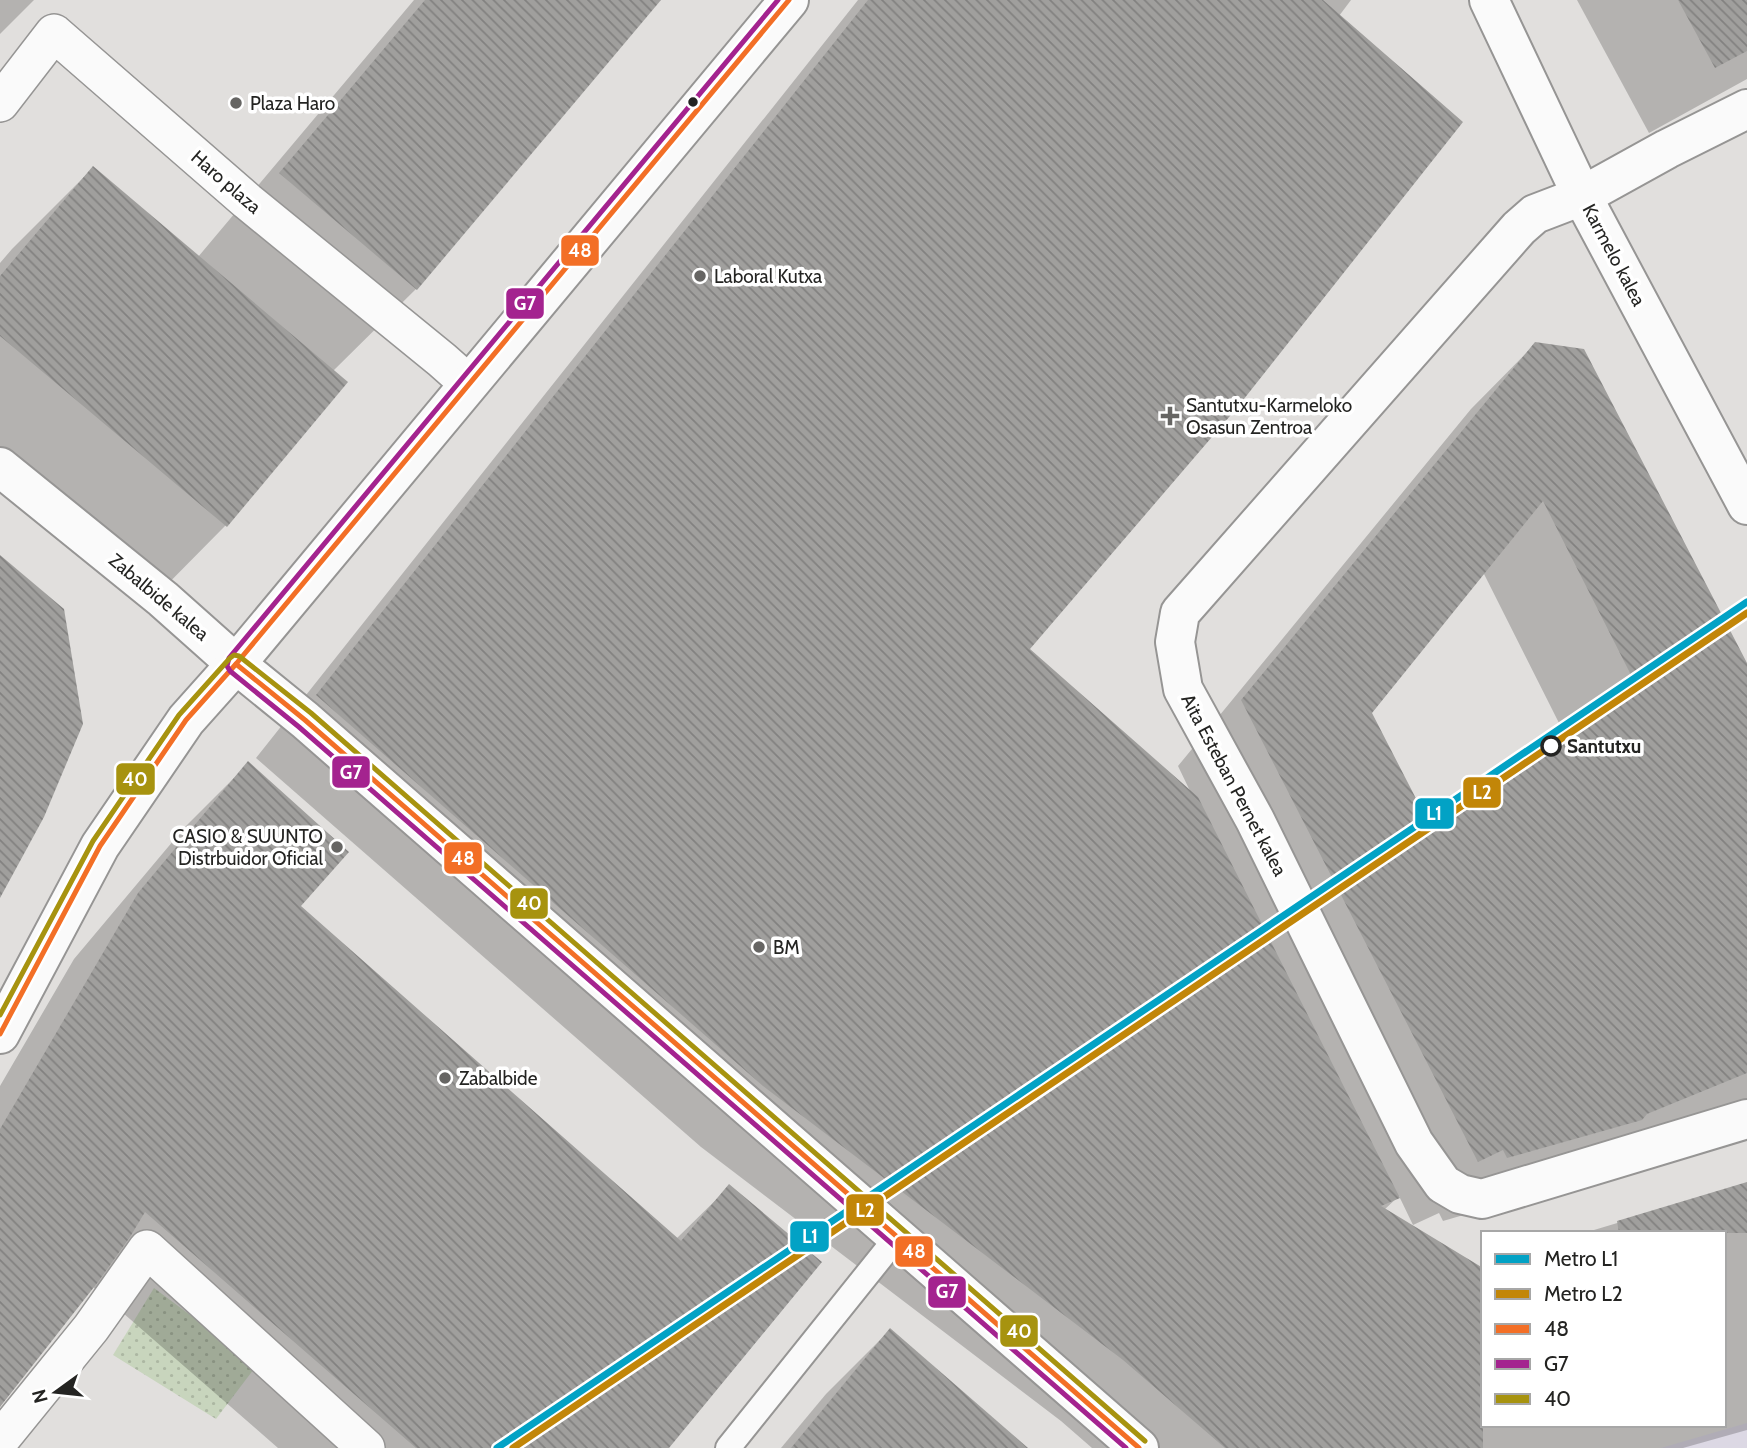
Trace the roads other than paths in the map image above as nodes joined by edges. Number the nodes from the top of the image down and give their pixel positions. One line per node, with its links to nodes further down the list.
1 (789, 0): 6 (street)
2 (1489, 0): 5 (street, Karmelo kalea)
3 (0, 103): 6 (street, Haro plaza)
4 (1747, 109): 5 (street, Aita Esteban Pernet kalea)
5 (1582, 196): 8 (street, Karmelo kalea); 11 (street, Aita Esteban Pernet kalea)
6 (469, 384): 9 (street)
7 (0, 467): 9 (street, Zabalbide kalea)
8 (1747, 505)
9 (236, 664): 10 (street); 12 (street, Zabalbide kalea)
10 (0, 1034)
11 (1747, 1119)
12 (898, 1237): 15 (lane); 16 (street, Zabalbide kalea)
13 (0, 1440): 14 (street)
14 (366, 1448)
15 (728, 1448)
16 (1139, 1448)

